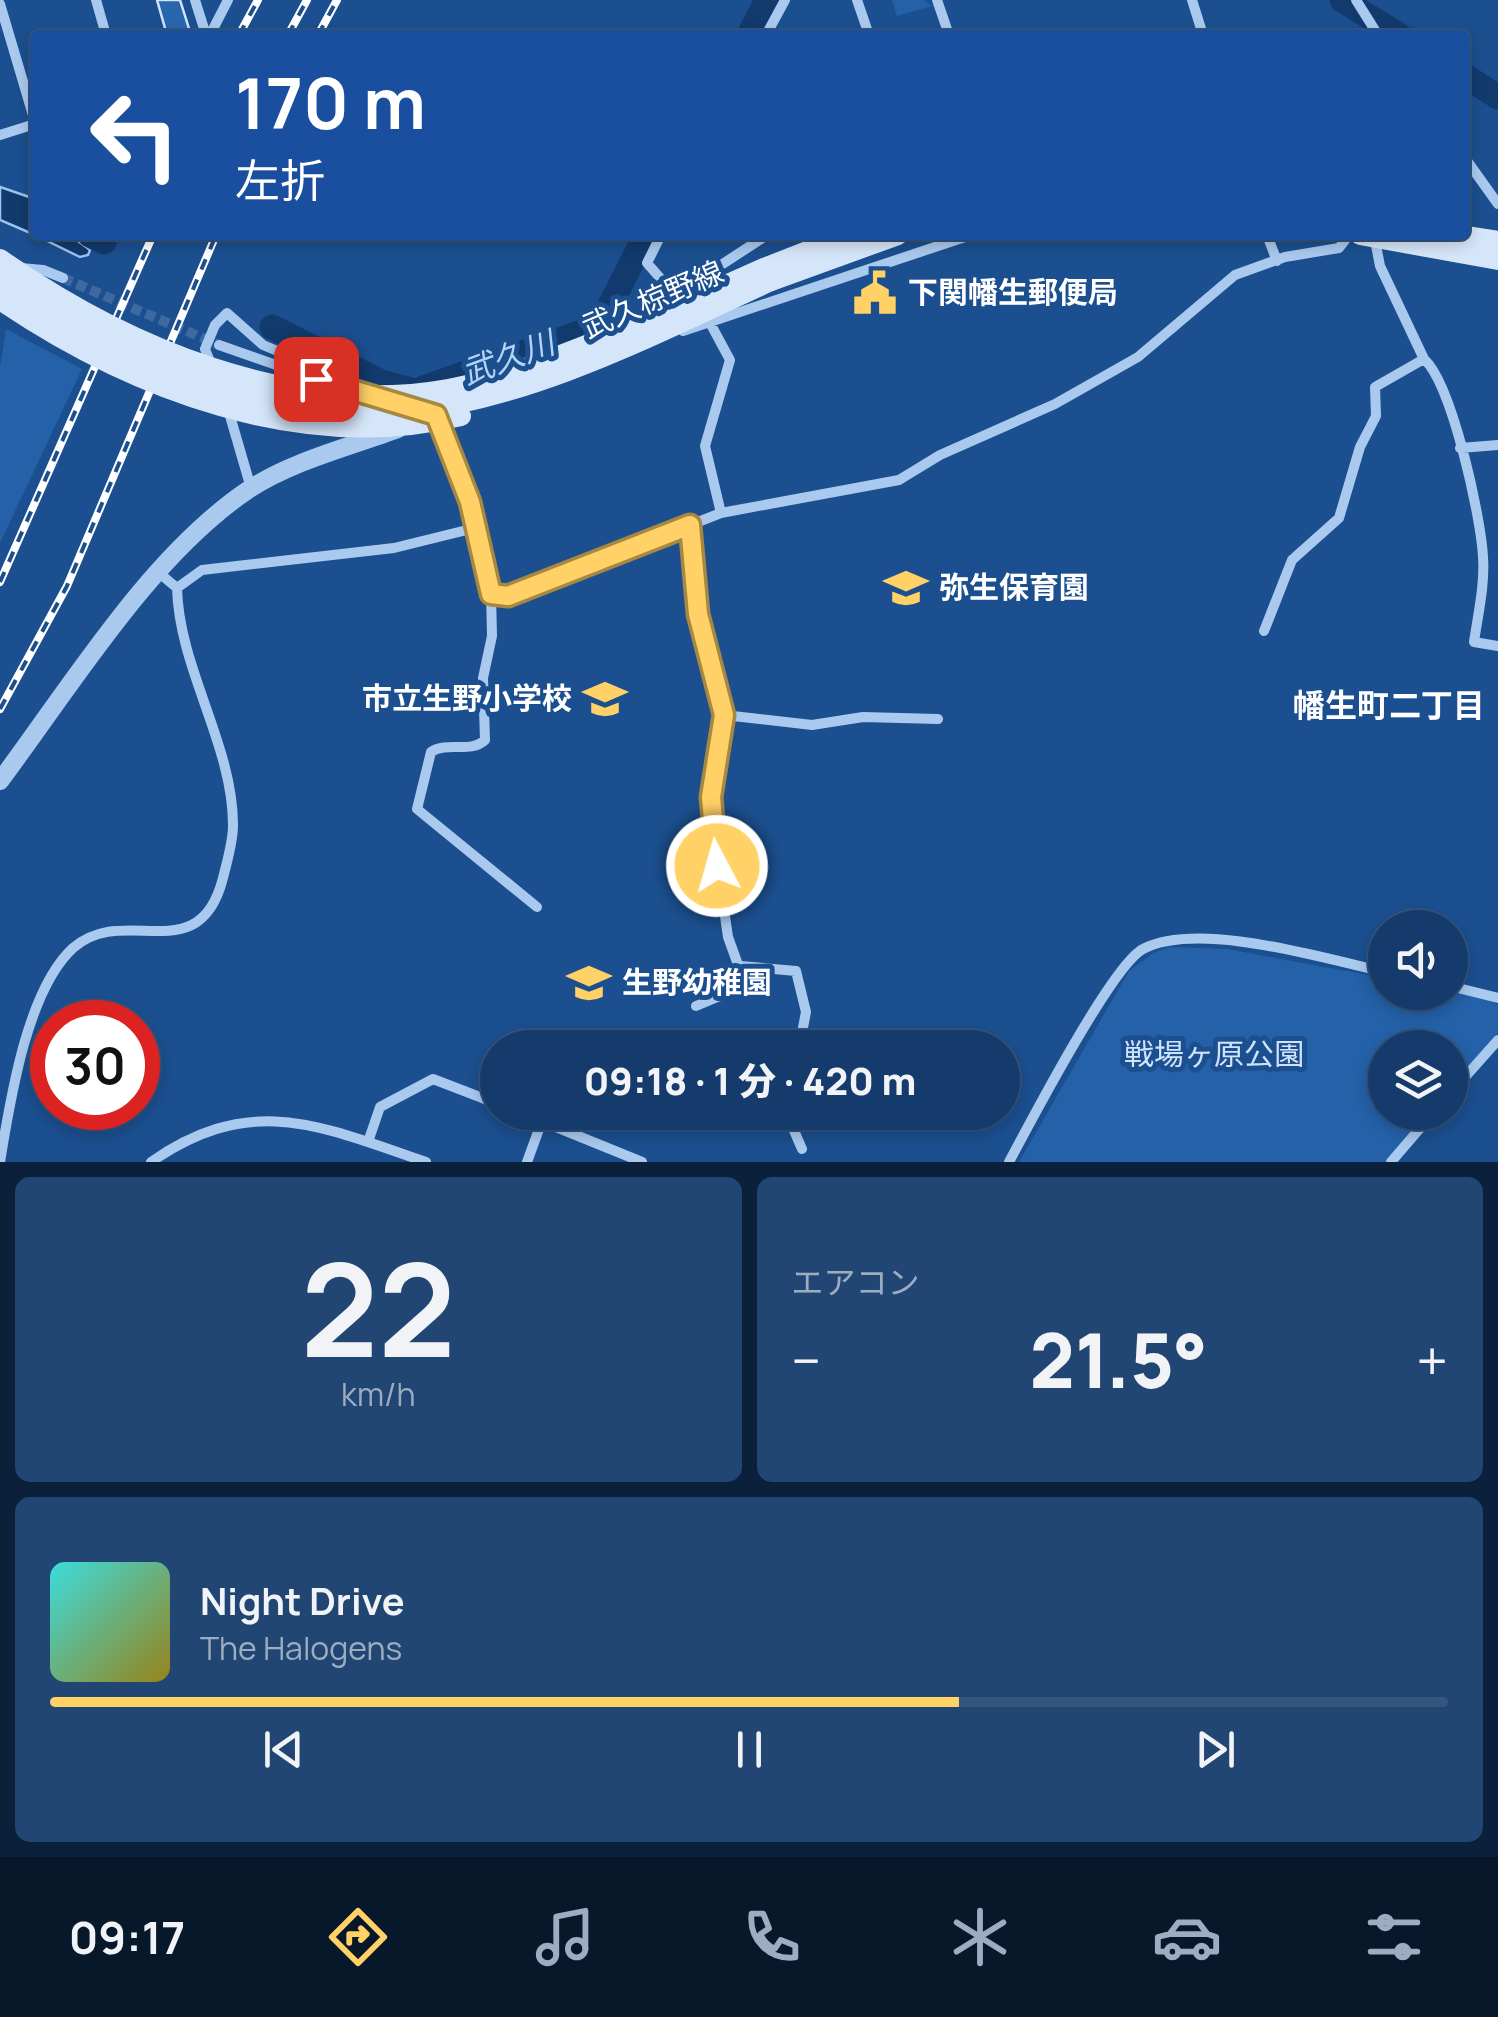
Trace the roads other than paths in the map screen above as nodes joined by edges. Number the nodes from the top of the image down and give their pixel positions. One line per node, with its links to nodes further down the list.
1 (96, 0): 10 (street)
2 (195, 0): 11 (street)
3 (228, 0): 12 (street)
4 (788, 0): 13 (street)
5 (857, 0): 14 (street)
6 (937, 0): 15 (street)
7 (1192, 0): 16 (street)
8 (1356, 0): 17 (street)
9 (0, 4): 18 (street)
10 (105, 30)
11 (206, 30)
12 (211, 30)
13 (769, 30)
14 (867, 30)
15 (946, 30)
16 (1202, 30)
17 (1375, 30)
18 (30, 106)
19 (30, 125): 20 (street)
20 (0, 136)
21 (1470, 165): 22 (street)
22 (1498, 204)
23 (1470, 236): 33 (main road)
24 (658, 240): 41 (street)
25 (759, 240): 41 (street)
26 (838, 240): 38 (main road, 武久椋野線)
27 (881, 240): 38 (main road, 武久椋野線)
28 (954, 240): 43 (street)
29 (1269, 240): 36 (street)
30 (1346, 240): 36 (street)
31 (1370, 240): 46 (street)
32 (1390, 240): 35 (main road)
33 (1498, 240)
34 (0, 258): 44 (main road, bridge)
35 (1498, 260)
36 (1277, 261): 52 (street)
37 (0, 272): 39 (street)
38 (767, 274): 44 (main road, 武久椋野線, bridge)
39 (63, 278)
40 (0, 280): 44 (main road, 武久椋野線, bridge)
41 (672, 296): 43 (street); 47 (street)
42 (0, 300): 44 (main road, bridge)
43 (712, 323): 47 (street); 52 (street)
44 (638, 332)
45 (219, 345): 48 (street)
46 (1424, 359): 50 (street); 58 (street)
47 (552, 370): 48 (street)
48 (436, 415): 51 (street); 51 (street); 54 (street)
49 (1498, 444): 50 (street)
50 (1460, 448): 59 (street)
51 (251, 488): 55 (street)
52 (722, 513): 53 (street)
53 (690, 525): 57 (street); 60 (street)
54 (475, 528): 56 (street); 57 (street)
55 (158, 572): 56 (street); 62 (street)
56 (177, 588): 77 (street)
57 (491, 594): 63 (street)
58 (1264, 631)
59 (1498, 646)
60 (724, 715): 61 (street); 64 (street)
61 (938, 719)
62 (0, 782)
63 (537, 906)
64 (740, 966): 68 (street); 69 (street)
65 (1368, 969): 85 (street)
66 (1468, 990): 67 (street)
67 (1498, 998)
68 (696, 1006)
69 (802, 1030)
70 (1498, 1040): 71 (street)
71 (1468, 1074)
72 (480, 1097): 78 (street)
73 (539, 1130): 83 (street)
74 (564, 1130): 84 (street)
75 (794, 1130): 79 (street)
76 (1419, 1130): 86 (street)
77 (2, 1139): 80 (street)
78 (368, 1142): 81 (street); 82 (street)
79 (802, 1149)
80 (0, 1162)
81 (150, 1162)
82 (426, 1162)
83 (527, 1162)
84 (642, 1162)
85 (1008, 1162)
86 (1392, 1162)

